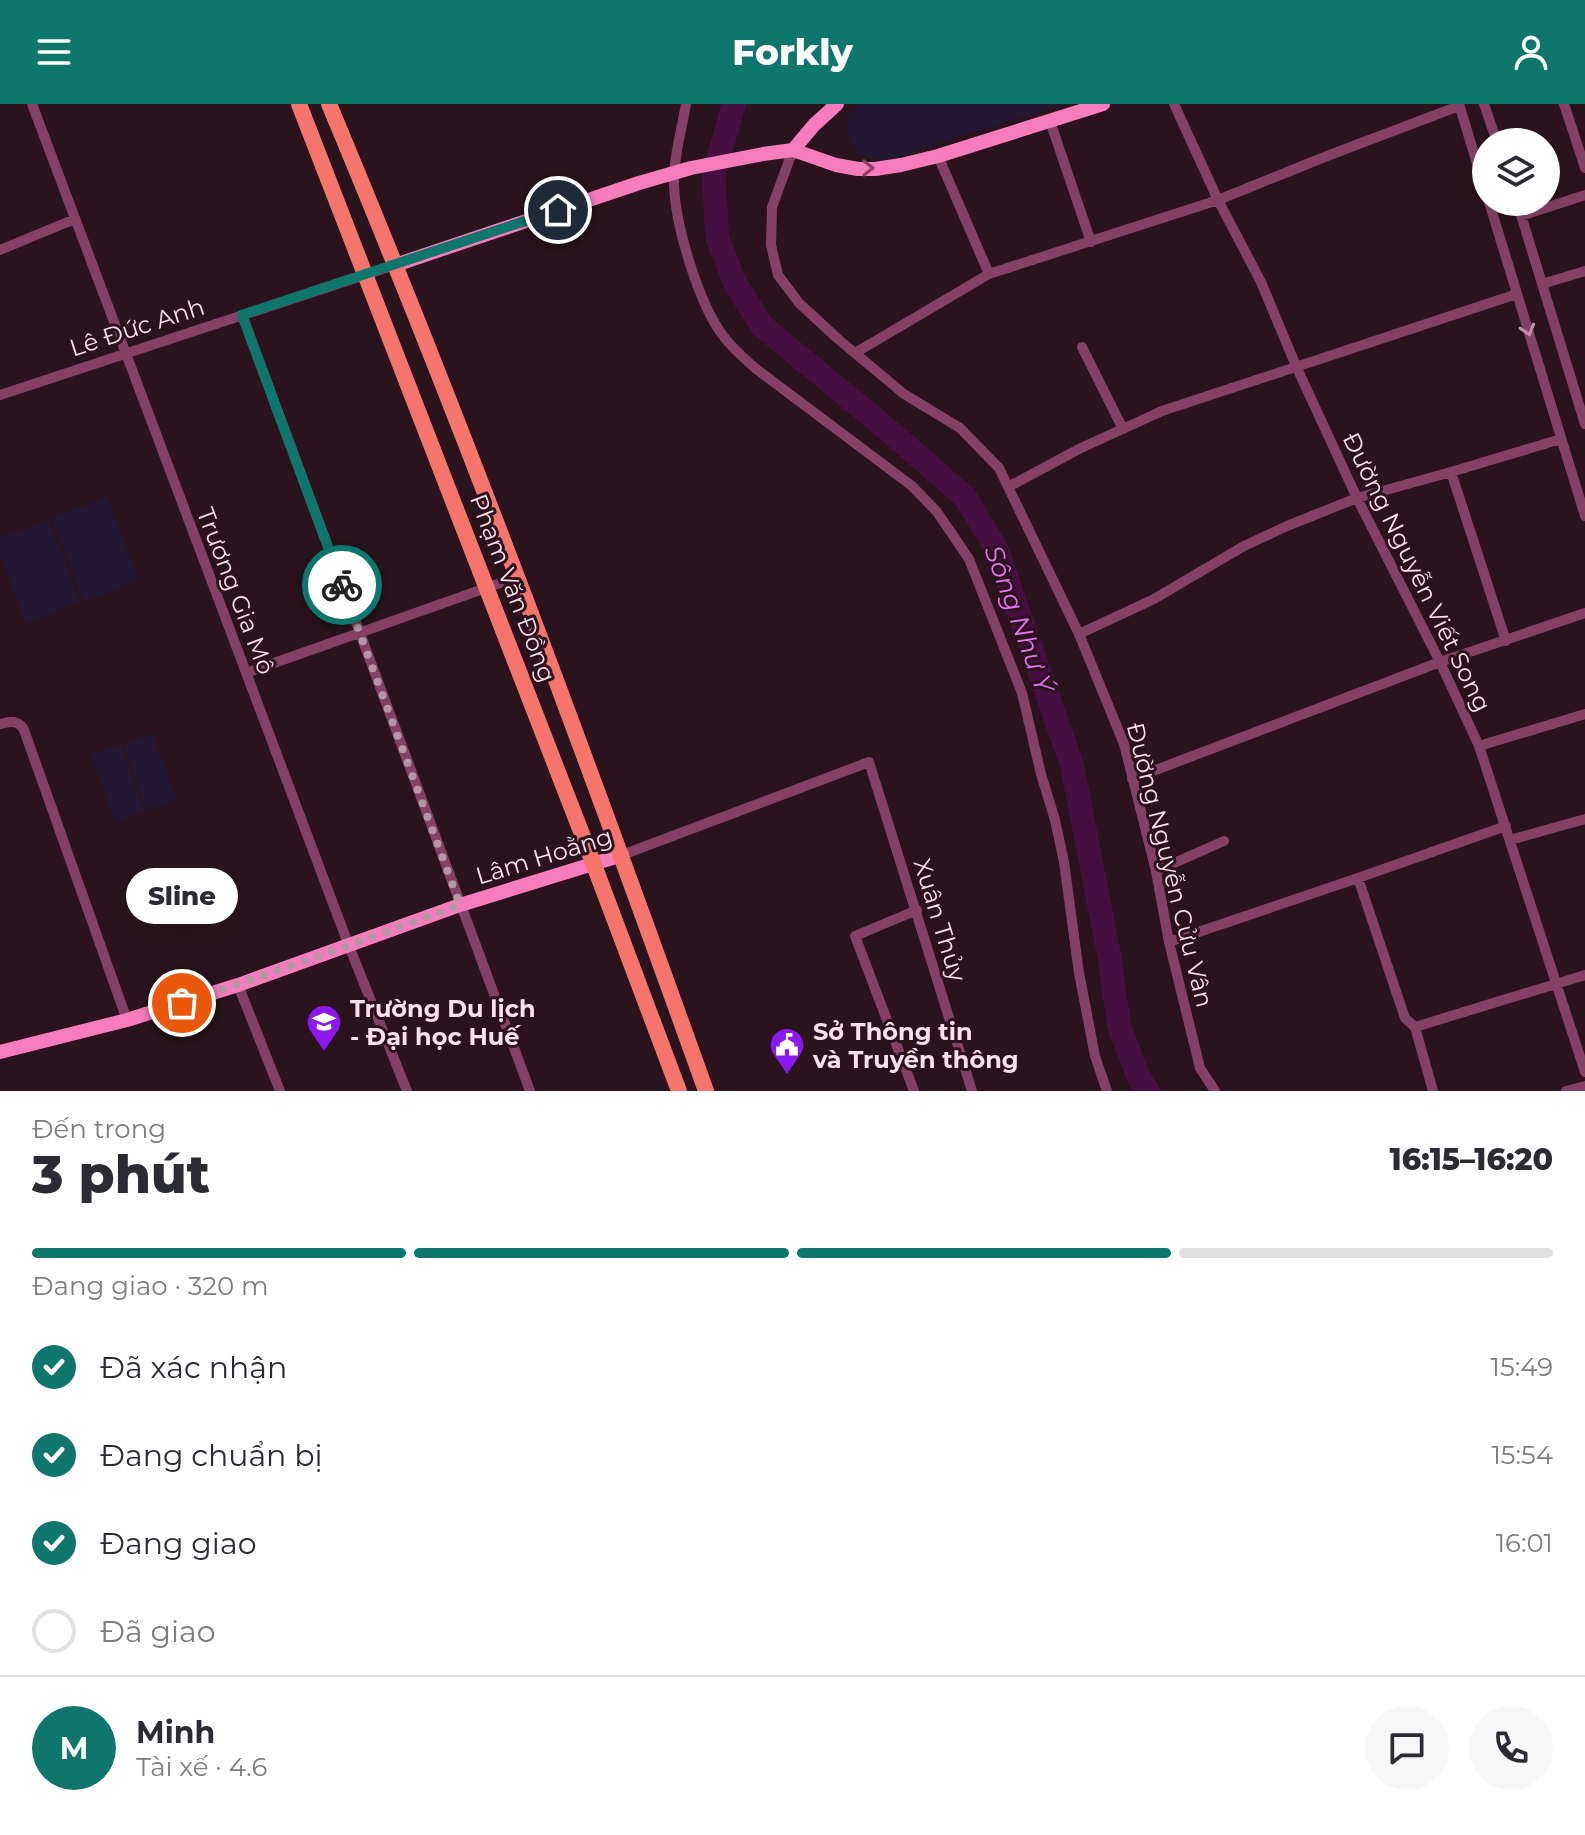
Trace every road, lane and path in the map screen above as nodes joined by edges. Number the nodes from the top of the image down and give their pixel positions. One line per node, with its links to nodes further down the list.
1 (32, 104): 23 (street, Trương Gia Mô)
2 (299, 104): 28 (main road, Phạm Văn Đồng)
3 (329, 104): 26 (main road, Phạm Văn Đồng)
4 (686, 104): 17 (street)
5 (1103, 104): 11 (street, Lê Đức Anh)
6 (1174, 104): 19 (street, Đường Nguyễn Viết Song)
7 (1484, 104): 12 (street)
8 (1564, 104): 16 (street)
9 (835, 105): 14 (street)
10 (1459, 105): 13 (street); 19 (street)
11 (1050, 121): 15 (street, Lê Đức Anh); 24 (street)
12 (1492, 128)
13 (1472, 147)
14 (793, 150): 15 (street, Lê Đức Anh, one-way to 15); 17 (street, Lê Đức Anh); 34 (street, Đường Nguyễn Cửu Vân)
15 (938, 156): 29 (street)
16 (1585, 168)
17 (675, 172): 26 (street, Lê Đức Anh); 85 (street)
18 (1585, 195): 20 (street)
19 (1218, 200): 24 (street); 36 (street, Đường Nguyễn Viết Song)
20 (1560, 203)
21 (1493, 216): 31 (street)
22 (1521, 216): 30 (street)
23 (75, 219): 25 (street); 35 (street, Trương Gia Mô)
24 (1091, 242): 29 (street)
25 (0, 250)
26 (395, 265): 28 (street, Lê Đức Anh); 45 (main road, Phạm Văn Đồng)
27 (1585, 271): 30 (street)
28 (365, 274): 32 (street, Lê Đức Anh); 46 (main road, Phạm Văn Đồng)
29 (989, 274): 34 (street)
30 (1542, 284): 38 (street)
31 (1517, 294): 36 (street); 40 (street, one-way to 40)
32 (242, 315): 35 (street, Lê Đức Anh); 48 (street)
33 (1082, 347): 39 (street)
34 (855, 353): 42 (street, Đường Nguyễn Cửu Vân)
35 (125, 355): 37 (street, Lê Đức Anh); 52 (street, Trương Gia Mô)
36 (1296, 366): 39 (street); 43 (street, Đường Nguyễn Viết Song)
37 (0, 395)
38 (1585, 424)
39 (1123, 429): 42 (street)
40 (1561, 439): 41 (street); 44 (street)
41 (1451, 472): 43 (street); 50 (street)
42 (1008, 487): 49 (street, Đường Nguyễn Cửu Vân)
43 (1357, 498): 49 (street); 51 (street, Đường Nguyễn Viết Song)
44 (1585, 516)
45 (517, 577): 46 (street); 62 (main road, Phạm Văn Đồng)
46 (487, 588): 48 (street); 63 (main road, Phạm Văn Đồng)
47 (1585, 613): 50 (street)
48 (359, 631): 52 (street); 66 (street)
49 (1079, 634): 57 (street, Đường Nguyễn Cửu Vân)
50 (1506, 641): 51 (street)
51 (1440, 662): 55 (street, Đường Nguyễn Viết Song); 57 (street)
52 (246, 673): 69 (street, Trương Gia Mô)
53 (1585, 714): 55 (street)
54 (0, 724): 73 (street)
55 (1479, 746): 59 (street, Đường Nguyễn Viết Song)
56 (869, 762): 62 (street, Lâm Hoằng); 67 (street, Xuân Thủy)
57 (1132, 779): 64 (street, Đường Nguyễn Cửu Vân)
58 (1585, 819): 60 (street)
59 (1506, 826): 60 (street, Đường Nguyễn Viết Song); 65 (street)
60 (1510, 840): 71 (street, Đường Nguyễn Viết Song)
61 (1224, 841): 64 (street)
62 (622, 855): 63 (street, Lâm Hoằng); 82 (main road, Phạm Văn Đồng)
63 (594, 865): 66 (street, Lâm Hoằng); 81 (main road, Phạm Văn Đồng)
64 (1156, 871): 68 (street, Đường Nguyễn Cửu Vân)
65 (1358, 878): 68 (street); 74 (street)
66 (460, 905): 69 (street, Lâm Hoằng); 80 (street)
67 (917, 910): 83 (street); 84 (street, Xuân Thủy)
68 (1169, 942): 86 (street, Đường Nguyễn Cửu Vân)
69 (349, 946): 72 (street, Lâm Hoằng); 79 (street, Trương Gia Mô)
70 (1585, 975): 71 (street)
71 (1557, 982): 74 (street); 76 (street, Đường Nguyễn Viết Song)
72 (238, 985): 73 (street, Lâm Hoằng); 78 (street)
73 (127, 1020): 75 (street, Lâm Hoằng)
74 (1415, 1027): 87 (street)
75 (0, 1052)
76 (1585, 1072)
77 (1585, 1086): 88 (street)
78 (280, 1091)
79 (407, 1091)
80 (530, 1091)
81 (679, 1091)
82 (706, 1091)
83 (914, 1091)
84 (972, 1091)
85 (1107, 1091)
86 (1215, 1091)
87 (1433, 1091)
88 (1566, 1091)

